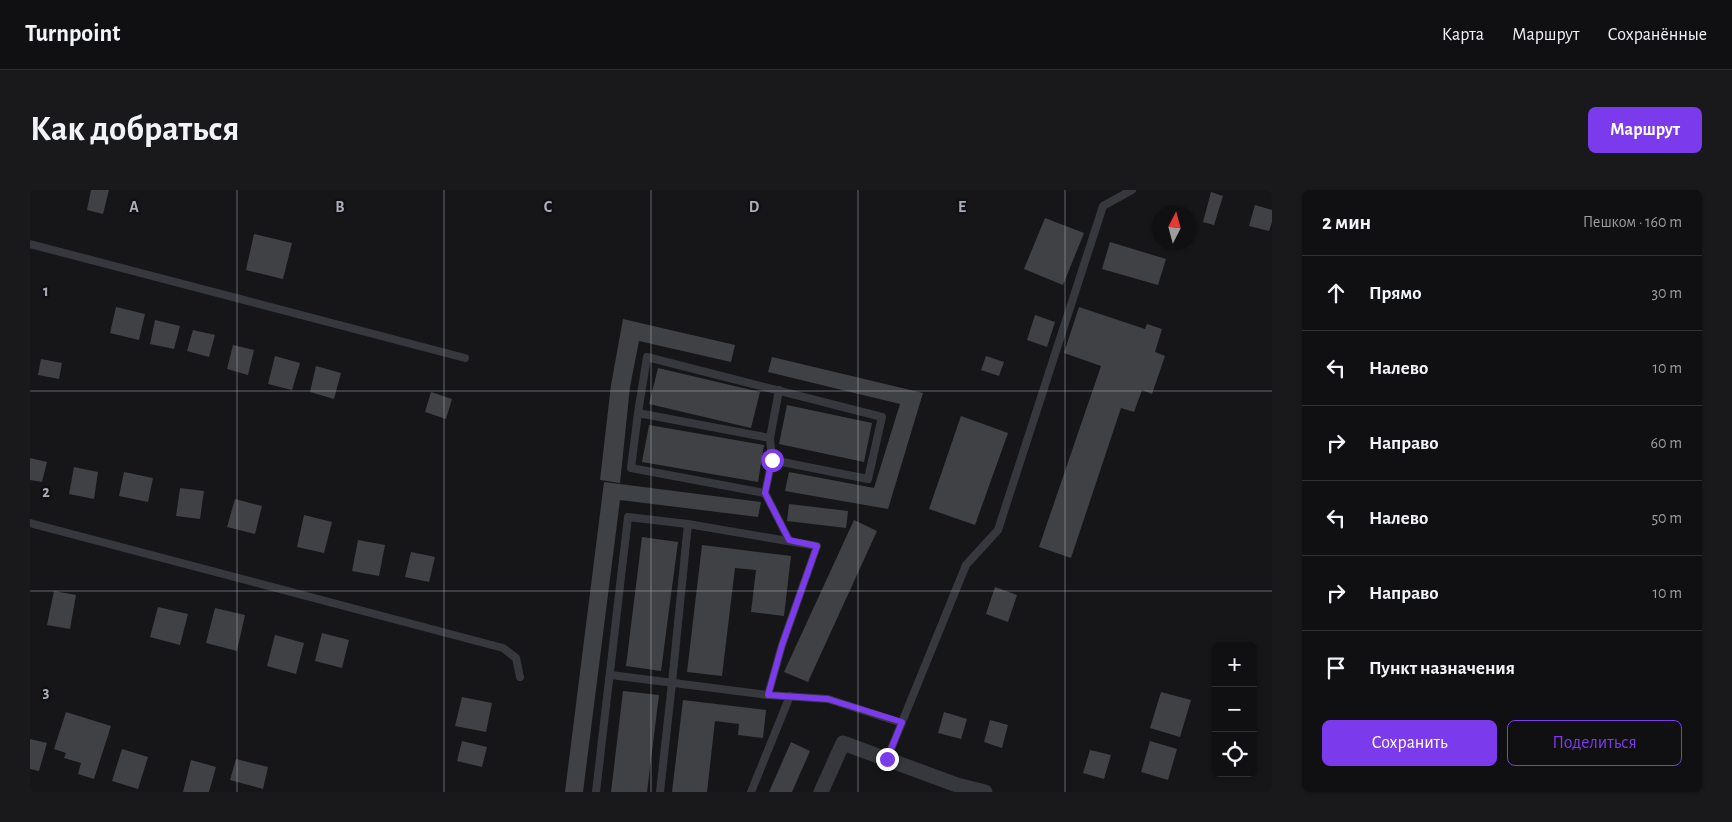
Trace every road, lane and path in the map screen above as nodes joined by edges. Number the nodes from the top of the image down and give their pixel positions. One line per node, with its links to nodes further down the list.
1 (1132, 190): 17 (lane)
2 (30, 244): 3 (lane)
3 (465, 358)
4 (779, 390): 5 (lane); 6 (lane); 7 (lane)
5 (638, 413): 6 (lane); 8 (lane)
6 (770, 438): 7 (lane)
7 (772, 460): 8 (lane)
8 (765, 493): 11 (lane)
9 (30, 523): 13 (lane)
10 (688, 524): 11 (lane); 12 (lane); 14 (lane)
11 (789, 540): 15 (lane)
12 (611, 675): 14 (lane); 20 (lane)
13 (520, 677)
14 (672, 683): 15 (lane); 21 (lane)
15 (768, 695): 16 (lane)
16 (790, 696): 17 (lane); 22 (lane)
17 (902, 722): 18 (lane)
18 (887, 759): 19 (street); 23 (street)
19 (957, 788): 24 (street)
20 (596, 792)
21 (660, 792)
22 (751, 792)
23 (821, 792)
24 (985, 792)

